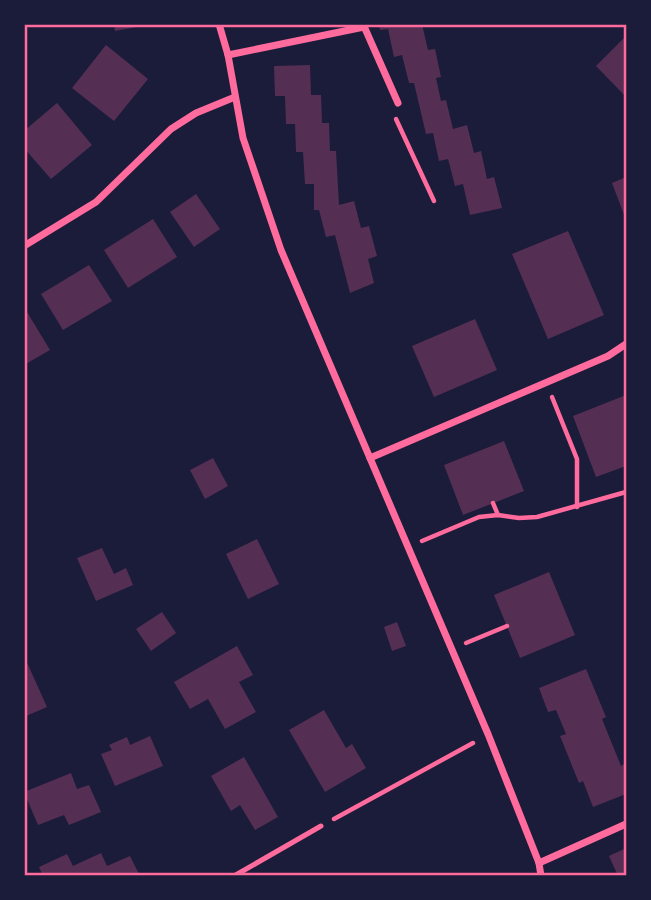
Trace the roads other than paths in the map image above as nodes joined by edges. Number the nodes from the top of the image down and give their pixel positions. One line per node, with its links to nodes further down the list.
1 (219, 24): 3 (street)
2 (363, 26): 3 (street); 5 (street)
3 (228, 55): 4 (street)
4 (235, 97): 6 (street); 8 (street)
5 (398, 103)
6 (24, 246)
7 (626, 344): 8 (street)
8 (370, 458): 11 (street)
9 (626, 824): 11 (street)
10 (321, 826): 12 (lane)
11 (539, 863): 13 (street)
12 (234, 876)
13 (541, 876)

